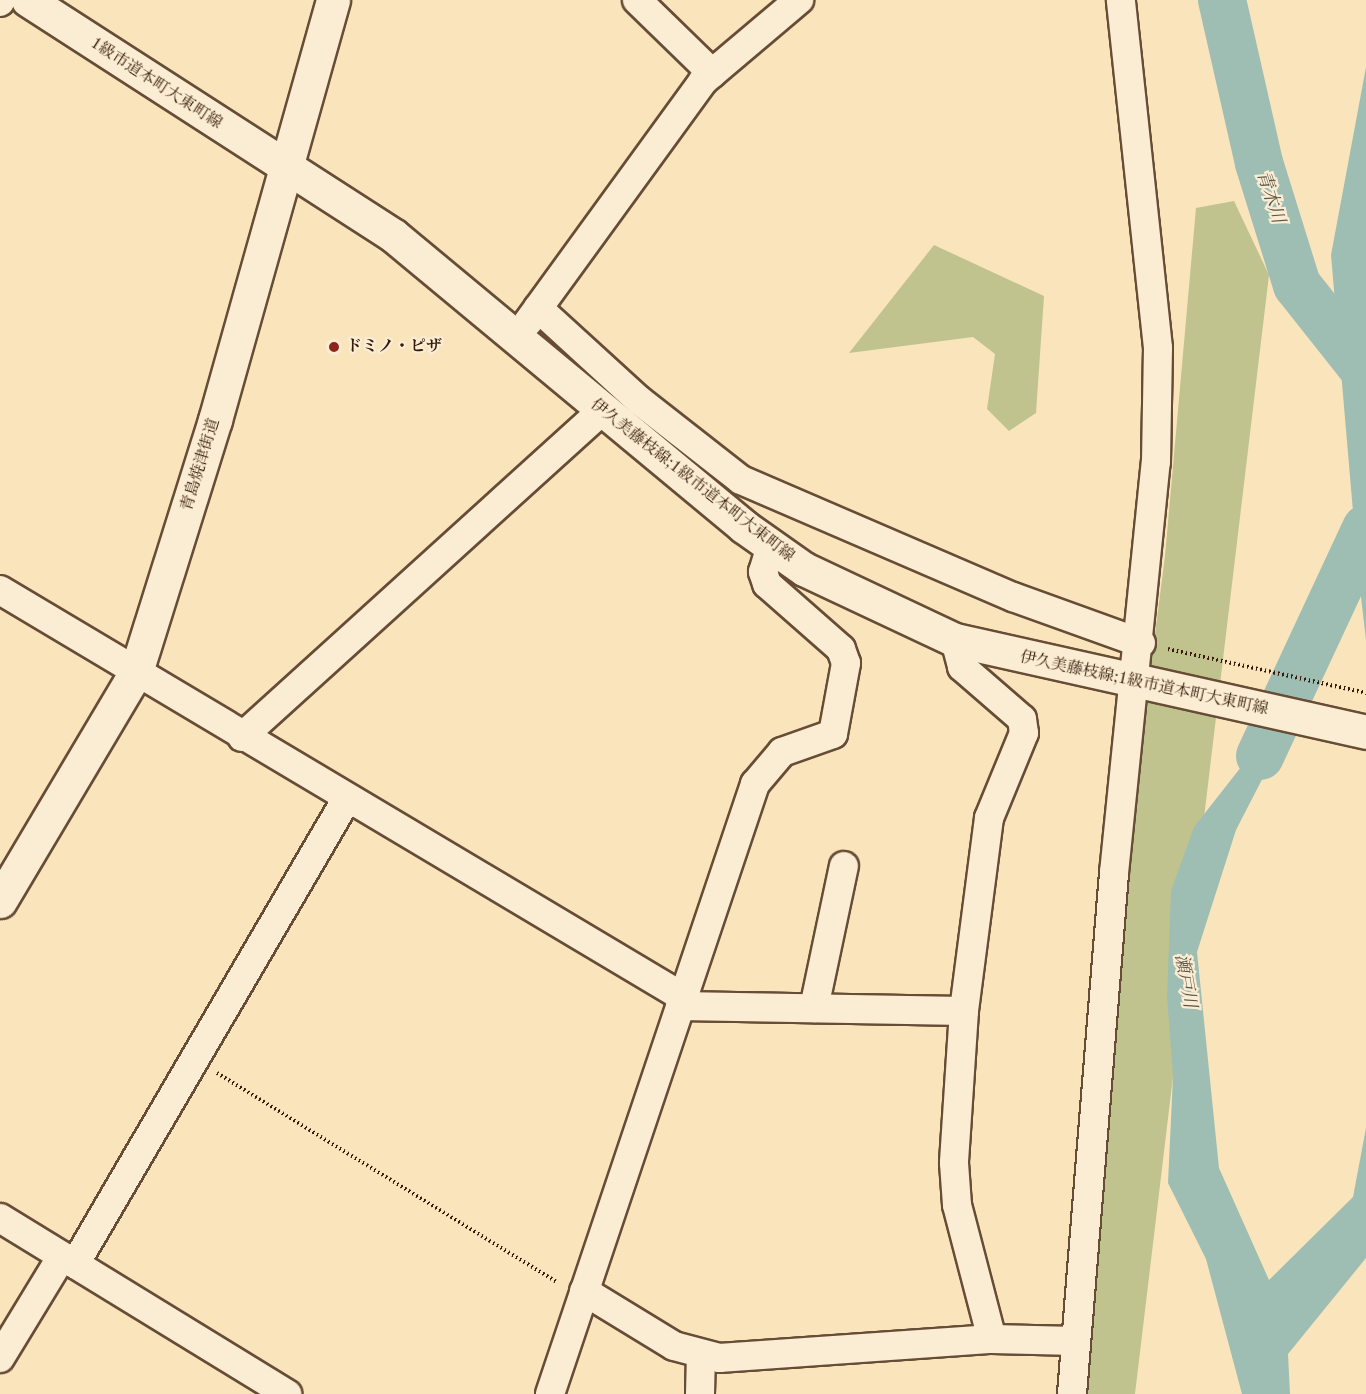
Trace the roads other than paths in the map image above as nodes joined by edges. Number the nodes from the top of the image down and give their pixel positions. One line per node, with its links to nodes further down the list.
1 (28, 0): 7 (main road, 1級市道本町大東町線)
2 (333, 0): 7 (main road, 青島焼津街道)
3 (636, 0): 6 (street)
4 (799, 0): 6 (street)
5 (1121, 0): 14 (street)
6 (712, 73): 8 (street)
7 (285, 168): 9 (main road, 伊久美藤枝線;1級市道本町大東町線); 15 (main road, 青島焼津街道)
8 (538, 308): 9 (street); 14 (street)
9 (515, 338): 10 (main road, 伊久美藤枝線;1級市道本町大東町線)
10 (602, 410): 11 (main road, 伊久美藤枝線;1級市道本町大東町線); 18 (street)
11 (771, 546): 13 (main road, 伊久美藤枝線;1級市道本町大東町線); 22 (street)
12 (0, 590): 15 (street)
13 (955, 640): 16 (main road, 伊久美藤枝線;1級市道本町大東町線); 24 (street)
14 (1150, 645): 16 (street)
15 (136, 672): 18 (street); 21 (main road, 青島焼津街道)
16 (1140, 683): 17 (main road, 伊久美藤枝線;1級市道本町大東町線); 29 (street)
17 (1366, 732)
18 (242, 737): 19 (street)
19 (346, 800): 22 (street); 26 (street)
20 (844, 866): 23 (street)
21 (0, 901)
22 (682, 1001): 23 (street); 27 (street)
23 (814, 1008): 24 (street)
24 (964, 1011): 28 (street)
25 (0, 1218): 26 (street)
26 (68, 1260): 31 (street); 32 (street)
27 (583, 1294): 30 (street); 33 (street)
28 (992, 1339): 29 (street); 30 (street)
29 (1076, 1341): 35 (street)
30 (701, 1353): 34 (street)
31 (0, 1358)
32 (287, 1394)
33 (550, 1394)
34 (700, 1394)
35 (1072, 1394)

